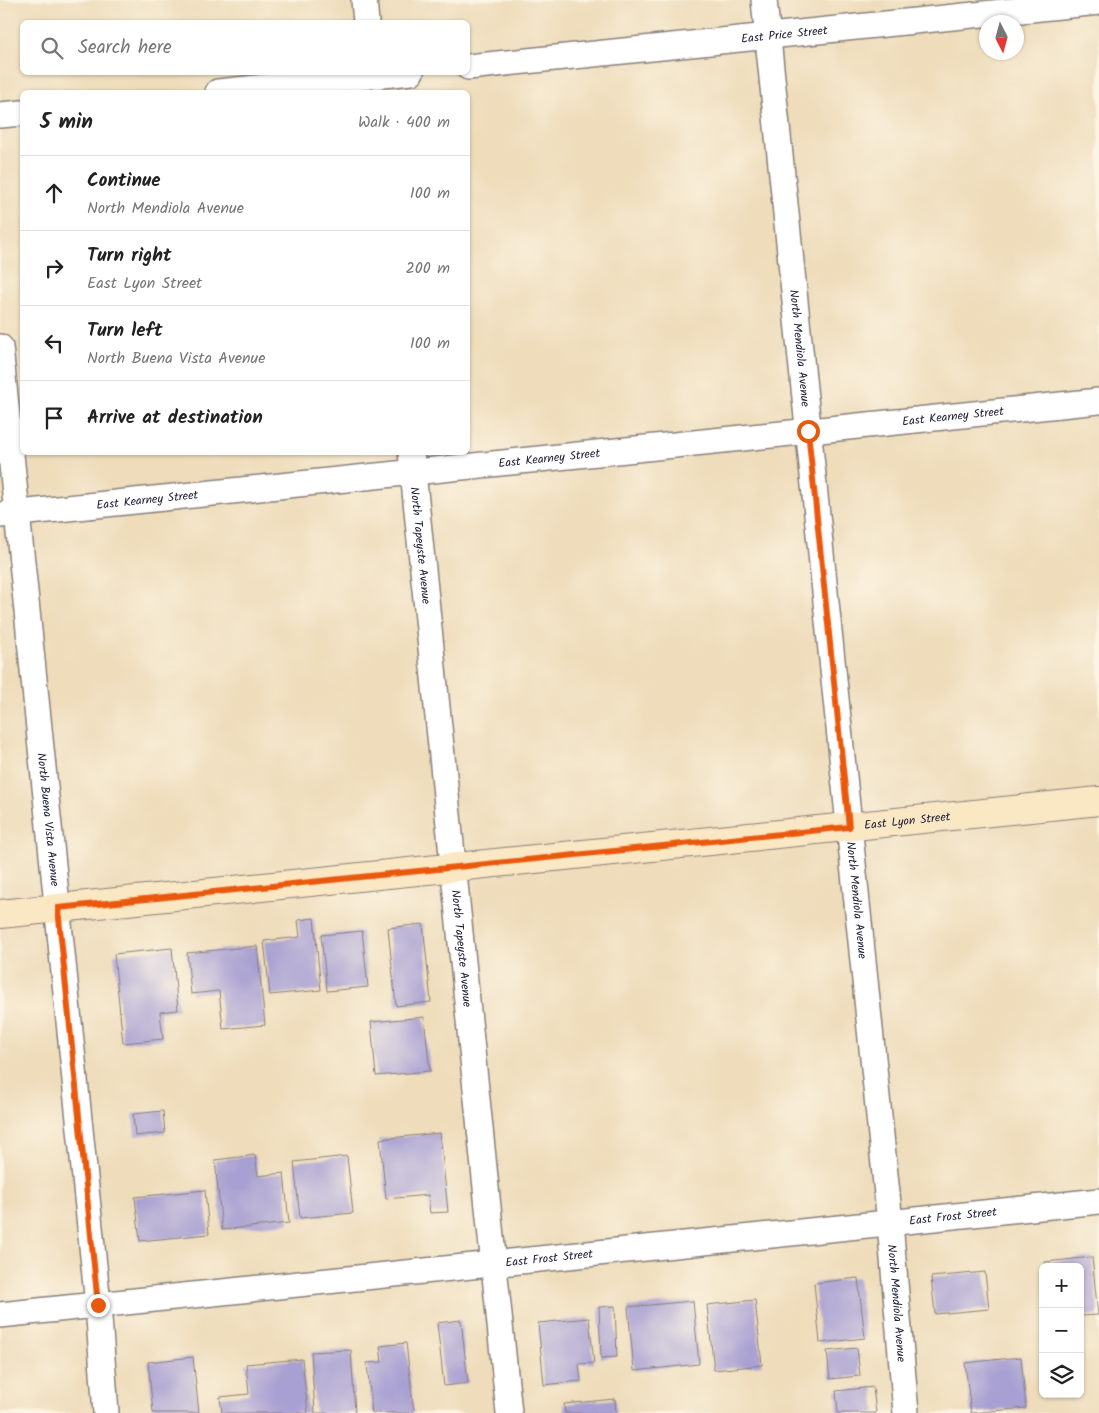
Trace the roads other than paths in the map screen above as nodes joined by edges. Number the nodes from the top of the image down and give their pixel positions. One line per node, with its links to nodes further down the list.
1 (364, 0): 4 (street)
2 (764, 0): 5 (street, North Mendiola Avenue)
3 (1099, 2): 5 (street, East Price Street)
4 (366, 20)
5 (768, 36): 6 (street, East Price Street); 14 (street, North Mendiola Avenue)
6 (470, 67)
7 (396, 75): 8 (street)
8 (372, 80): 9 (street)
9 (244, 90)
10 (20, 113): 11 (street)
11 (0, 115)
12 (0, 347): 16 (street, North Buena Vista Avenue)
13 (1099, 401): 14 (street, East Kearney Street)
14 (808, 431): 15 (street, East Kearney Street); 18 (street, North Mendiola Avenue)
15 (412, 462): 16 (street, East Kearney Street); 19 (street, North Tapeyste Avenue)
16 (9, 514): 20 (street, North Buena Vista Avenue)
17 (1099, 801): 18 (main road, East Lyon Street)
18 (849, 827): 19 (main road, East Lyon Street); 23 (street, North Mendiola Avenue)
19 (454, 867): 20 (main road, East Lyon Street); 24 (street, North Tapeyste Avenue)
20 (58, 908): 21 (main road, East Lyon Street); 25 (street, North Buena Vista Avenue)
21 (0, 914)
22 (1099, 1201): 23 (street, East Frost Street)
23 (890, 1223): 24 (street, East Frost Street); 29 (street, North Mendiola Avenue)
24 (494, 1264): 25 (street, East Frost Street); 28 (street, North Tapeyste Avenue)
25 (98, 1305): 26 (street, East Frost Street); 27 (street, North Buena Vista Avenue)
26 (0, 1315)
27 (106, 1413)
28 (509, 1413)
29 (906, 1413)

